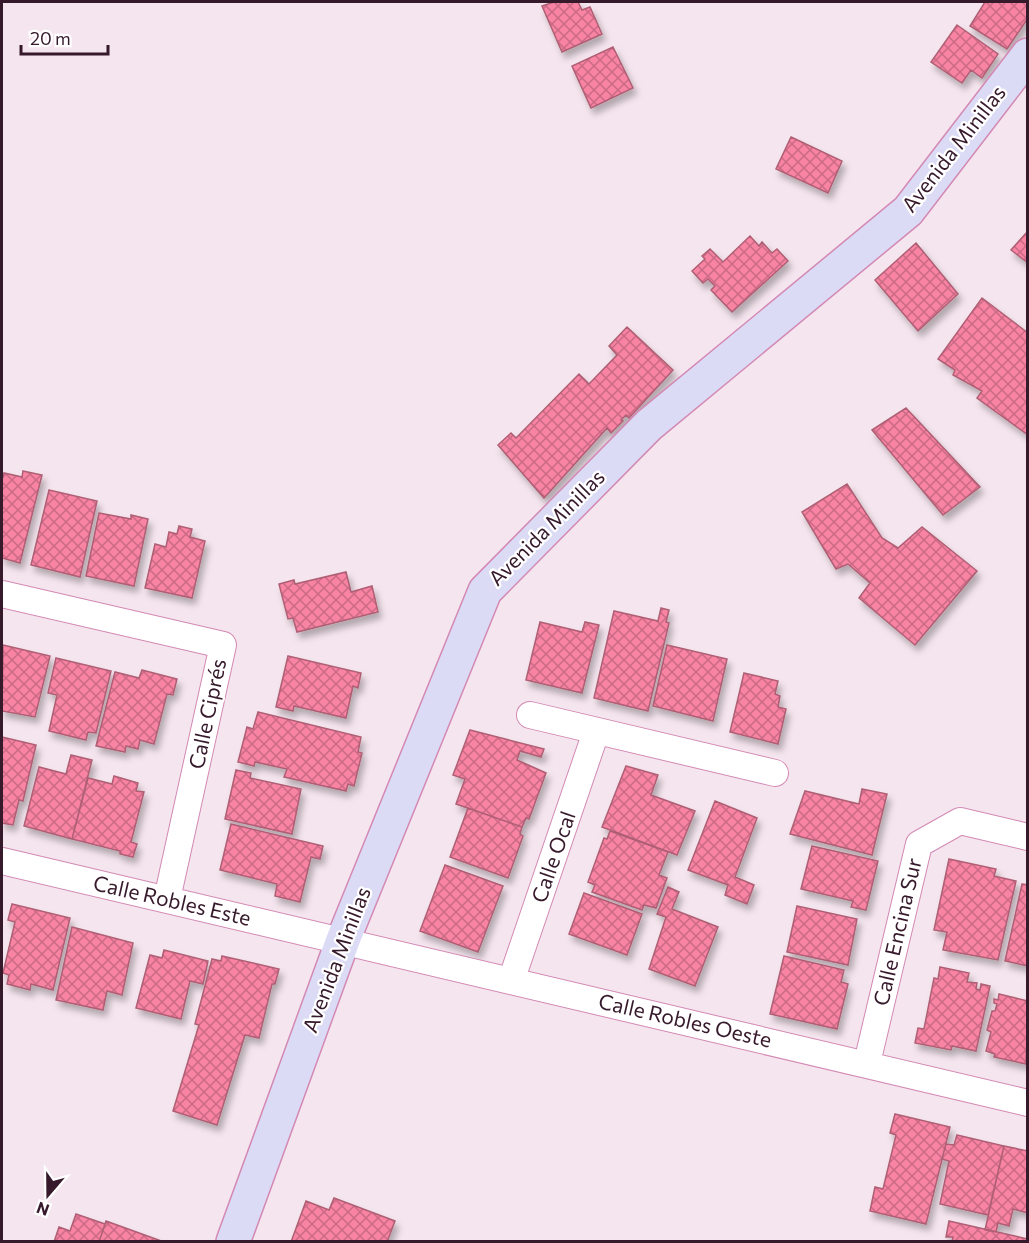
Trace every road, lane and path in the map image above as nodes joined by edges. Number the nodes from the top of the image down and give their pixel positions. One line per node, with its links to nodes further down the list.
1 (1028, 54): 9 (street, Avenida Minillas)
2 (2, 594): 8 (street, Calle Ciprés)
3 (530, 715): 4 (street)
4 (596, 732): 5 (street); 10 (street, Calle Ocal)
5 (775, 773)
6 (1028, 837): 11 (street, Calle Encina Sur)
7 (2, 861): 8 (street, Calle Robles Este)
8 (167, 899): 9 (street, Calle Robles Este)
9 (343, 940): 10 (street, Calle Robles Oeste); 13 (street, Avenida Minillas)
10 (511, 981): 11 (street, Calle Robles Oeste)
11 (867, 1063): 12 (street, Calle Robles Oeste)
12 (1028, 1103)
13 (233, 1242)

